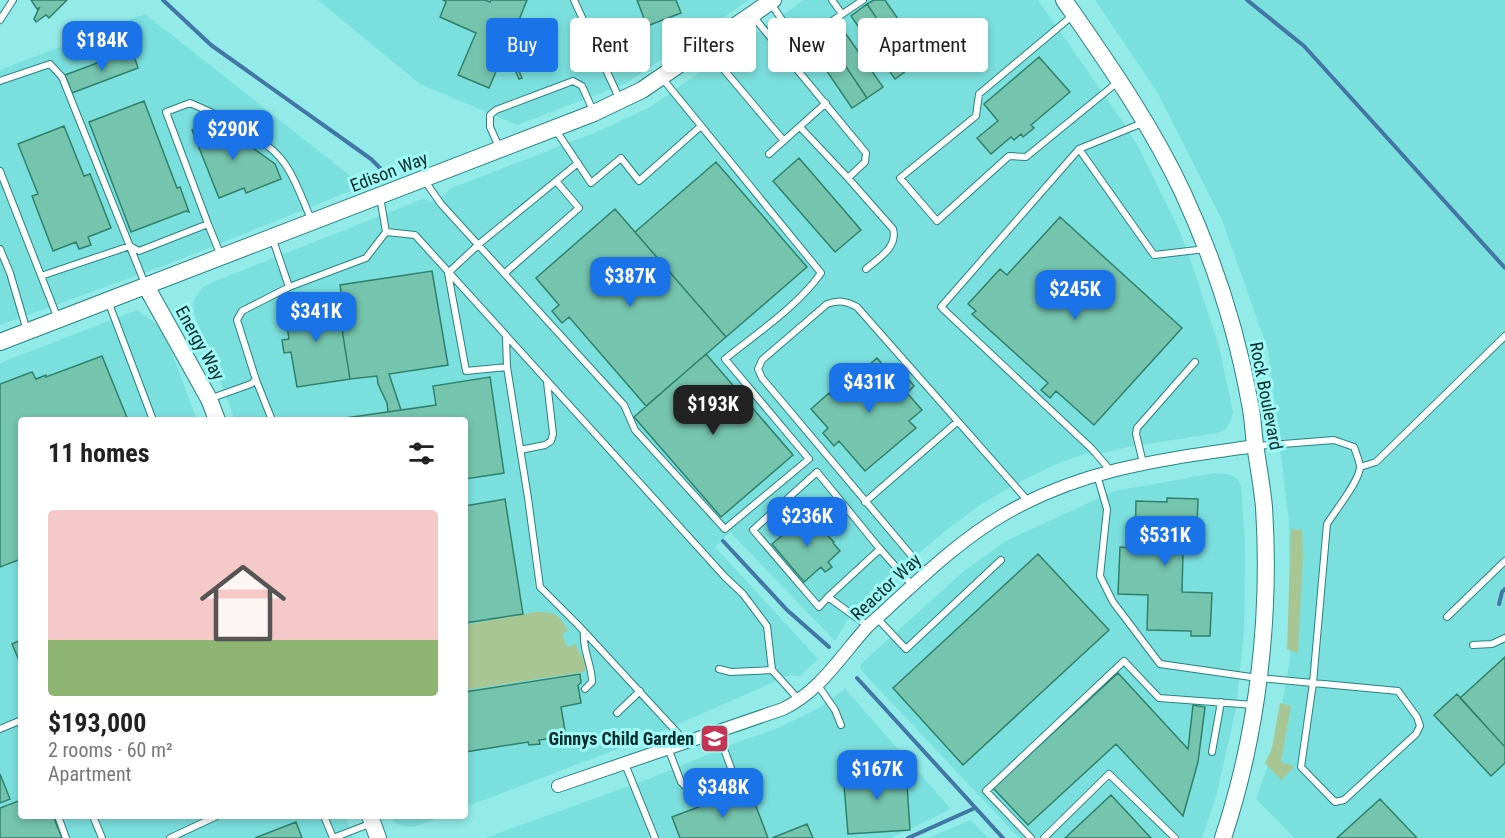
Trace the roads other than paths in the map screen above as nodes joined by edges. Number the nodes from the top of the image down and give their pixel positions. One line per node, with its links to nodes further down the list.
1 (13, 0): 11 (lane)
2 (574, 0): 17 (lane)
3 (832, 0): 7 (lane)
4 (863, 0): 7 (lane)
5 (1065, 0): 8 (street, Rock Boulevard)
6 (772, 1): 7 (lane); 9 (street, Edison Way)
7 (842, 14)
8 (1074, 14): 15 (street, Rock Boulevard); 15 (lane)
9 (752, 15): 10 (street, Edison Way); 18 (lane)
10 (748, 18)
11 (0, 20)
12 (670, 72): 14 (street, Edison Way)
13 (725, 72): 24 (lane)
14 (662, 78): 17 (street, Edison Way); 21 (lane)
15 (1120, 80): 20 (street, Rock Boulevard)
16 (0, 81): 39 (lane)
17 (621, 101): 19 (street, Edison Way)
18 (826, 103): 22 (lane); 30 (lane)
19 (594, 114): 23 (street, Edison Way); 26 (lane)
20 (1145, 122): 25 (lane); 41 (street, Rock Boulevard)
21 (701, 126): 28 (lane); 45 (lane)
22 (800, 127): 24 (lane); 30 (lane)
23 (555, 129): 26 (street, Edison Way); 28 (lane)
24 (784, 141): 27 (lane)
25 (1079, 149): 41 (lane); 68 (lane)
26 (500, 150): 31 (street, Edison Way)
27 (770, 154)
28 (578, 163): 32 (lane)
29 (0, 171): 46 (lane)
30 (848, 178): 43 (lane)
31 (424, 180): 33 (street, Edison Way); 38 (lane)
32 (556, 181): 38 (lane); 45 (lane)
33 (379, 197): 34 (street, Edison Way); 36 (lane)
34 (313, 222): 35 (lane); 37 (street, Edison Way)
35 (208, 224): 39 (lane); 42 (lane)
36 (386, 232): 44 (lane); 48 (lane)
37 (272, 238): 42 (street, Edison Way); 48 (lane)
38 (479, 244): 44 (lane); 45 (lane)
39 (130, 246): 46 (lane); 47 (lane)
40 (0, 249): 51 (lane)
41 (1206, 249): 64 (street, Rock Boulevard)
42 (222, 257): 47 (street, Edison Way)
43 (867, 269)
44 (448, 273): 52 (lane); 56 (lane)
45 (505, 273)
46 (41, 276): 50 (lane)
47 (146, 286): 49 (street, Edison Way); 59 (street, Energy Way)
48 (289, 286): 57 (lane)
49 (108, 301): 50 (street, Edison Way); 60 (lane)
50 (58, 320): 51 (street, Edison Way)
51 (27, 332): 54 (street, Edison Way)
52 (507, 336): 56 (lane); 58 (lane)
53 (1505, 336): 67 (lane)
54 (0, 342)
55 (1195, 362): 66 (lane)
56 (507, 366): 65 (lane)
57 (256, 380): 59 (lane); 62 (lane)
58 (547, 381): 65 (lane); 84 (lane)
59 (209, 399): 61 (street, Energy Way)
60 (152, 417)
61 (216, 417)
62 (271, 417)
63 (957, 422): 70 (lane); 71 (lane); 71 (lane)
64 (1255, 446): 66 (street, Reactor Way); 67 (lane); 85 (street, Rock Boulevard)
65 (520, 450): 80 (lane)
66 (1143, 463): 68 (street, Reactor Way)
67 (1360, 467): 86 (lane)
68 (1110, 470): 69 (street, Reactor Way)
69 (1097, 474): 70 (street, Reactor Way); 85 (lane)
70 (1028, 501): 75 (street, Reactor Way)
71 (866, 502): 75 (lane)
72 (880, 549): 76 (lane); 77 (lane); 77 (lane)
73 (1001, 560): 79 (lane)
74 (1505, 561): 78 (lane)
75 (926, 574): 76 (street, Reactor Way)
76 (912, 585): 79 (street, Reactor Way)
77 (828, 597): 79 (lane)
78 (1447, 617)
79 (872, 622): 87 (street, Reactor Way)
80 (584, 632): 88 (lane); 89 (lane)
81 (1505, 638): 82 (lane)
82 (1473, 645)
83 (719, 669): 84 (lane)
84 (772, 670): 90 (lane)
85 (1258, 678): 86 (lane); 92 (street, Rock Boulevard)
86 (1313, 683): 86 (lane)
87 (817, 684): 90 (street, Reactor Way); 95 (lane)
88 (585, 689)
89 (640, 691): 93 (lane); 98 (lane)
90 (800, 701): 97 (street, Reactor Way)
91 (1221, 702): 92 (lane); 100 (lane); 113 (lane)
92 (1255, 705): 116 (street, Rock Boulevard)
93 (617, 712)
94 (18, 721): 96 (lane)
95 (841, 725)
96 (0, 729)
97 (717, 730): 98 (street, Reactor Way); 99 (lane)
98 (685, 741): 99 (street, Reactor Way)
99 (668, 748): 101 (street, Reactor Way)
100 (1212, 752)
101 (625, 763): 102 (street, Reactor Way); 112 (lane)
102 (558, 786)
103 (59, 819): 108 (lane)
104 (94, 819): 109 (lane)
105 (211, 819): 110 (lane)
106 (325, 819): 111 (lane)
107 (373, 826): 111 (lane)
108 (66, 838)
109 (102, 838)
110 (171, 838)
111 (333, 838)
112 (656, 838)
113 (1031, 838)
114 (1044, 838): 115 (lane)
115 (1175, 838)
116 (1223, 838)

